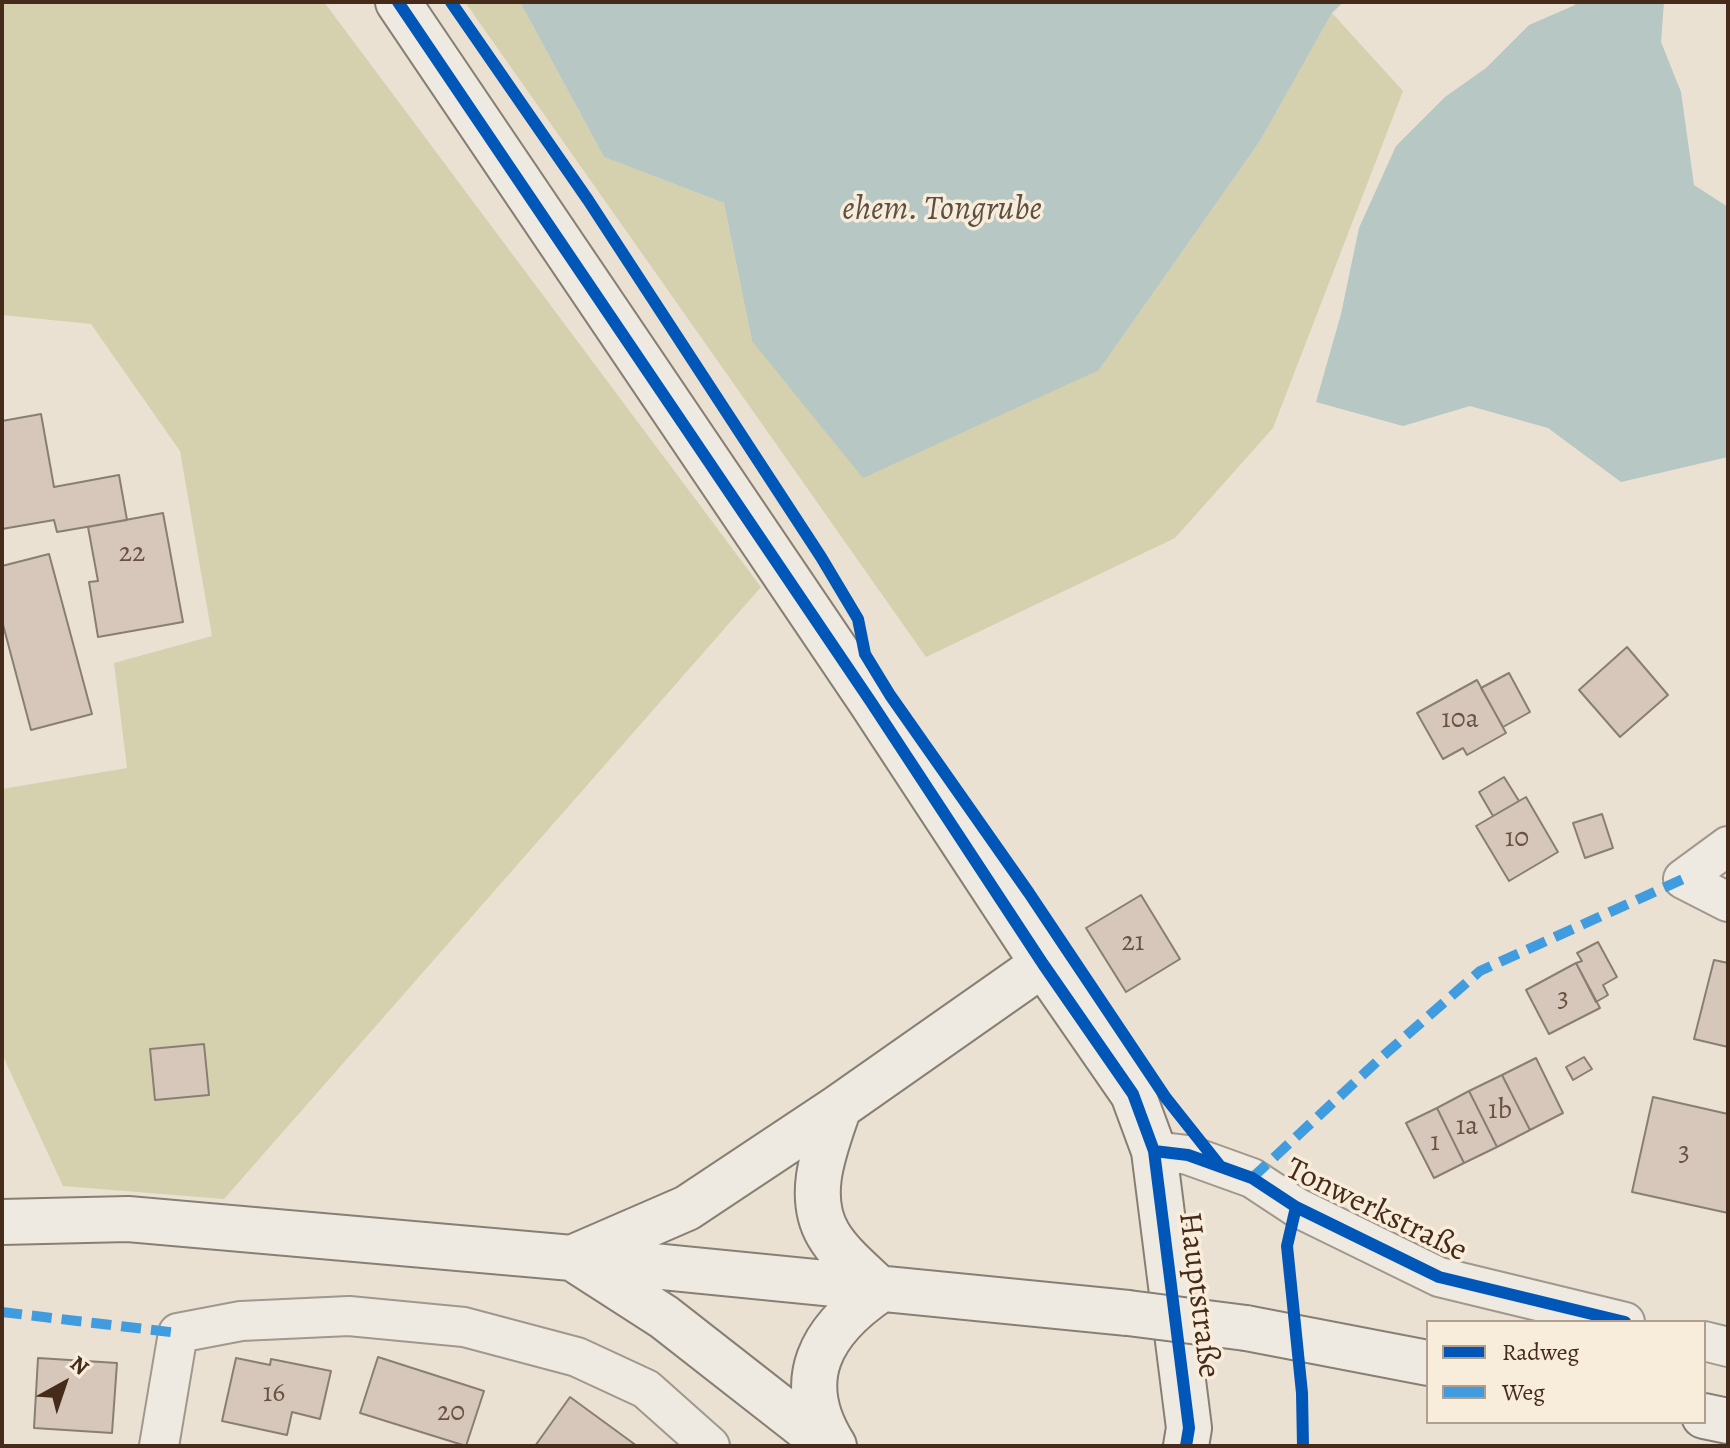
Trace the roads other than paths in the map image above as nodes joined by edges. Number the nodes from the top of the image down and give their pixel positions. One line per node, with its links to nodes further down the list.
1 (398, 2): 4 (main road, Hauptstraße)
2 (1728, 846): 3 (street)
3 (1728, 902)
4 (1043, 964): 5 (main road); 6 (main road, Hauptstraße)
5 (839, 1107): 8 (main road); 9 (main road)
6 (1154, 1151): 10 (street, Tonwerkstraße); 19 (main road, Hauptstraße)
7 (2, 1222): 8 (main road)
8 (572, 1258): 9 (main road); 18 (main road)
9 (880, 1290): 13 (main road, bridge); 18 (main road)
10 (1617, 1320)
11 (1706, 1342): 12 (street)
12 (1728, 1347)
13 (1426, 1363)
14 (1706, 1416): 15 (main road)
15 (1728, 1421)
16 (159, 1446): 17 (street)
17 (710, 1446)
18 (832, 1446)
19 (1186, 1446)

